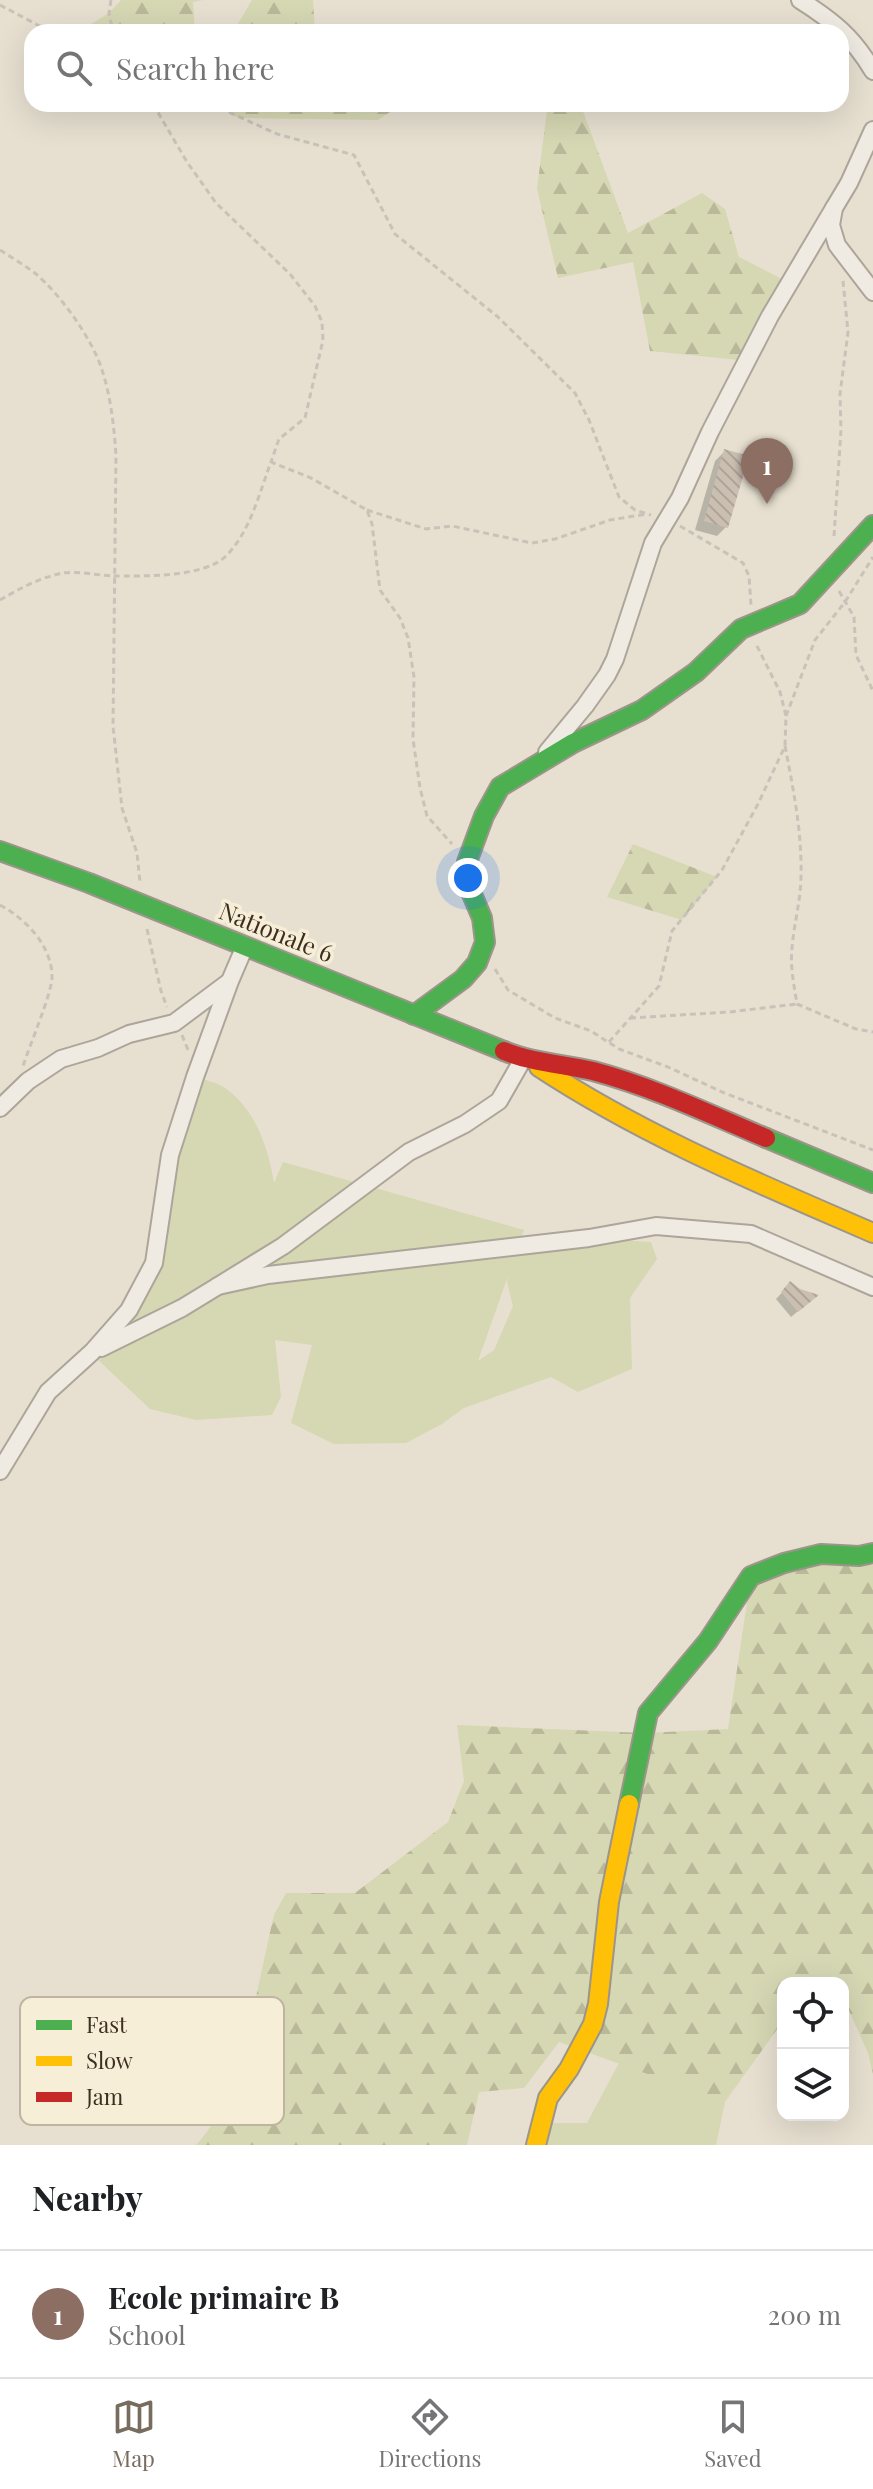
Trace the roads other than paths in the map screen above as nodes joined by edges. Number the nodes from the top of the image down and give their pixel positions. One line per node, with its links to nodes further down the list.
1 (800, 0): 2 (street)
2 (834, 24)
3 (849, 38): 4 (street)
4 (873, 71)
5 (873, 130): 6 (street)
6 (834, 208): 7 (street); 9 (street)
7 (873, 292)
8 (873, 525): 9 (street)
9 (535, 766): 13 (street)
10 (0, 851): 11 (street, Nationale 6)
11 (245, 946): 12 (street); 13 (street, Nationale 6)
12 (230, 981): 15 (street); 20 (street)
13 (414, 1015): 14 (street, Nationale 6)
14 (528, 1061): 16 (street, Nationale 6); 17 (street, Nationale 6); 18 (street)
15 (0, 1108)
16 (873, 1183)
17 (873, 1233)
18 (218, 1286): 19 (street); 20 (street)
19 (873, 1287)
20 (92, 1352): 21 (street)
21 (0, 1471)
22 (873, 1553): 23 (street)
23 (536, 2145)

